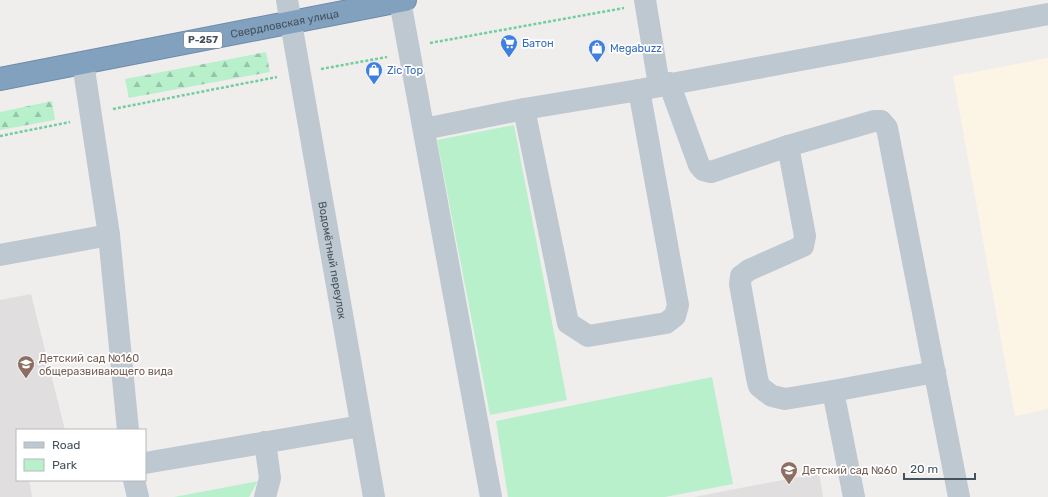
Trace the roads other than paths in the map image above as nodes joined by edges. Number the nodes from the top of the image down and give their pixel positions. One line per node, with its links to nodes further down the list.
1 (286, 0): 5 (street, Водомётный переулок)
2 (403, 0): 5 (highway, Свердловская улица / Р-257); 10 (street)
3 (645, 2): 8 (street)
4 (1048, 14): 8 (street)
5 (290, 22): 6 (highway, Свердловская улица / Р-257); 16 (street, Водомётный переулок)
6 (83, 63): 7 (highway, Свердловская улица / Р-257); 12 (street)
7 (0, 79)
8 (656, 86): 9 (street); 9 (street); 11 (street)
9 (524, 109): 10 (street)
10 (424, 129): 24 (street)
11 (788, 146): 14 (street); 15 (street)
12 (109, 236): 13 (street); 17 (street)
13 (0, 255)
14 (935, 372): 15 (street); 26 (street)
15 (833, 391): 25 (street)
16 (361, 426): 18 (street); 23 (street, Водомётный переулок)
17 (128, 429)
18 (265, 442): 19 (street); 22 (street)
19 (146, 463)
20 (134, 481): 21 (street)
21 (138, 497)
22 (265, 497)
23 (374, 497)
24 (490, 497)
25 (854, 497)
26 (960, 497)

